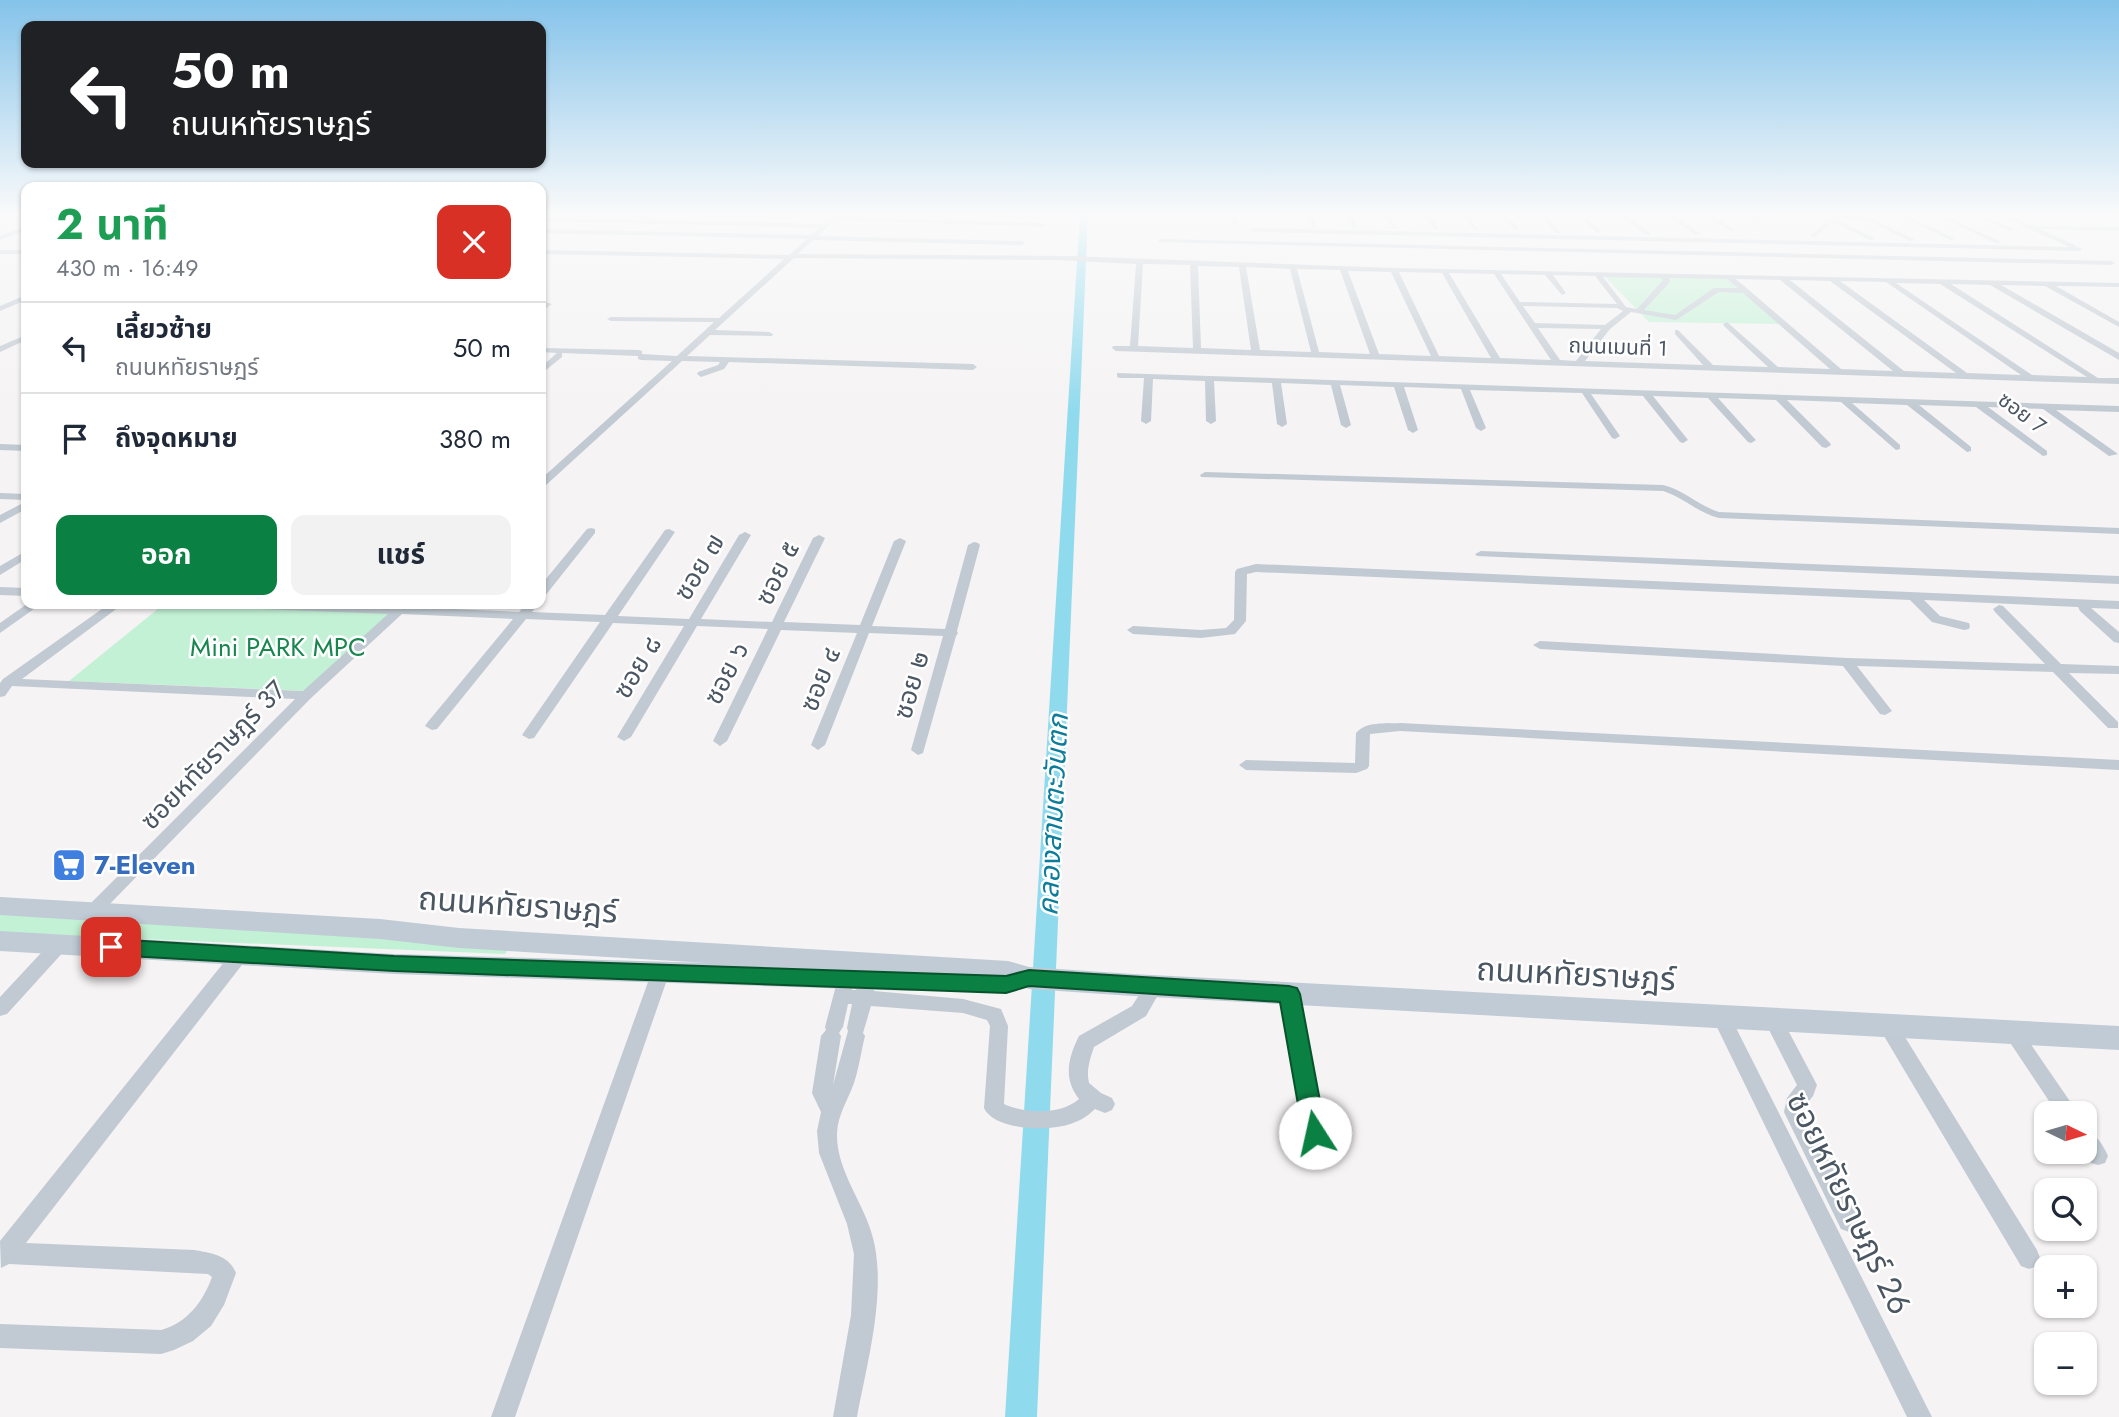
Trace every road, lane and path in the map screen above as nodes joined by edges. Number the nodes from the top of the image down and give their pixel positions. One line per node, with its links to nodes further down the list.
1 (765, 280): 32 (street)
2 (1132, 280): 45 (street)
3 (1195, 280): 47 (street)
4 (1244, 280): 49 (street)
5 (1296, 280): 52 (street)
6 (1347, 280): 55 (street)
7 (1399, 280): 57 (street)
8 (1449, 280): 58 (street)
9 (1501, 280): 27 (street)
10 (1552, 280): 24 (street)
11 (1602, 280): 28 (street)
12 (1667, 280): 30 (street)
13 (1733, 280): 23 (street)
14 (1785, 280): 67 (street)
15 (1834, 280): 70 (street)
16 (1864, 280): 17 (street)
17 (1888, 281): 18 (street); 72 (street)
18 (1941, 281): 19 (street); 74 (street)
19 (1992, 282): 20 (street); 54 (street)
20 (2046, 283): 21 (street); 35 (street)
21 (2100, 285): 22 (street); 25 (street)
22 (2119, 285)
23 (1745, 291): 30 (street); 65 (street)
24 (1562, 293)
25 (2119, 295)
26 (21, 300): 29 (street)
27 (1517, 304): 28 (street); 34 (street)
28 (1623, 308): 30 (street); 36 (street)
29 (0, 309)
30 (1639, 311)
31 (611, 318): 32 (street)
32 (720, 320): 37 (street)
33 (1727, 324): 64 (street)
34 (1532, 325): 36 (street); 59 (street)
35 (2119, 325)
36 (1607, 327): 60 (street)
37 (707, 332): 39 (street); 53 (street)
38 (1678, 332): 63 (street)
39 (769, 334)
40 (0, 335): 41 (street)
41 (21, 337)
42 (21, 339): 44 (street)
43 (1116, 348): 45 (street, ถนนเมนที่ 1)
44 (0, 349)
45 (1134, 349): 47 (street, ถนนเมนที่ 1)
46 (546, 352): 51 (street)
47 (1198, 352): 49 (street, ถนนเมนที่ 1)
48 (546, 353): 50 (street)
49 (1256, 354): 52 (street, ถนนเมนที่ 1)
50 (559, 355): 51 (street); 61 (street)
51 (640, 355): 53 (street)
52 (1316, 356): 55 (street, ถนนเมนที่ 1)
53 (680, 357): 56 (street); 105 (street)
54 (2119, 357)
55 (1376, 358): 57 (street, ถนนเมนที่ 1)
56 (727, 359): 62 (street); 66 (street)
57 (1437, 359): 58 (street, ถนนเมนที่ 1)
58 (1497, 361): 59 (street, ถนนเมนที่ 1)
59 (1558, 363): 60 (street, ถนนเมนที่ 1)
60 (1578, 363): 63 (street, ถนนเมนที่ 1)
61 (546, 367)
62 (973, 367)
63 (1711, 368): 64 (street, ถนนเมนที่ 1)
64 (1776, 370): 65 (street, ถนนเมนที่ 1)
65 (1838, 371): 67 (street, ถนนเมนที่ 1)
66 (701, 374)
67 (1902, 374): 70 (street, ถนนเมนที่ 1)
68 (1120, 375): 69 (street)
69 (1149, 376): 71 (street); 88 (street)
70 (1965, 376): 72 (street, ถนนเมนที่ 1)
71 (1209, 378): 73 (street); 89 (street)
72 (2030, 378): 74 (street, ถนนเมนที่ 1)
73 (1276, 380): 76 (street); 90 (street)
74 (2096, 380): 75 (street, ถนนเมนที่ 1)
75 (2119, 381)
76 (1335, 382): 77 (street); 91 (street)
77 (1398, 384): 78 (street); 93 (street)
78 (1464, 386): 79 (street); 92 (street)
79 (1584, 390): 80 (street); 94 (street)
80 (1646, 393): 81 (street); 95 (street)
81 (1711, 396): 82 (street); 96 (street)
82 (1779, 398): 83 (street); 97 (street)
83 (1844, 400): 84 (street); 99 (street)
84 (1910, 402): 85 (street); 101 (street)
85 (1978, 404): 86 (street); 102 (street, ซอย 7)
86 (2045, 406): 87 (street); 103 (street)
87 (2118, 409)
88 (1146, 421)
89 (1211, 421)
90 (1282, 424)
91 (1346, 425)
92 (1481, 428)
93 (1413, 430)
94 (1615, 436)
95 (1683, 440)
96 (1751, 440)
97 (1826, 446)
98 (0, 447): 100 (street)
99 (1896, 447)
100 (21, 448)
101 (1967, 449)
102 (2043, 453)
103 (2113, 454)
104 (546, 466): 105 (street)
105 (560, 466): 107 (street)
106 (1205, 474): 113 (street)
107 (546, 479)
108 (0, 496): 109 (street)
109 (21, 501)
110 (21, 504): 111 (street)
111 (0, 520)
112 (591, 531): 123 (street)
113 (2119, 531)
114 (669, 532): 134 (street)
115 (745, 534): 135 (street, ซอย ๗)
116 (819, 538): 137 (street, ซอย ๕)
117 (900, 541): 139 (street, ซอย ๔)
118 (974, 545): 141 (street, ซอย ๒)
119 (1481, 554): 122 (street)
120 (21, 557): 121 (street)
121 (0, 571)
122 (2119, 580)
123 (546, 587)
124 (0, 591): 125 (street)
125 (21, 592)
126 (1913, 596): 127 (street); 136 (street); 140 (street)
127 (2119, 605)
128 (2084, 608): 142 (street)
129 (28, 609): 138 (street)
130 (110, 609): 147 (street)
131 (401, 609): 148 (street, ซอยหทัยราษฎร์ 37)
132 (528, 609): 134 (street); 151 (street)
133 (1999, 609): 145 (street)
134 (609, 619): 135 (street); 152 (street)
135 (692, 623): 137 (street); 153 (street, ซอย ๘)
136 (1965, 626)
137 (777, 627): 139 (street); 154 (street, ซอย ๖)
138 (0, 629)
139 (866, 631): 141 (street); 155 (street, ซอย ๔)
140 (1133, 631)
141 (952, 633): 156 (street, ซอย ๒)
142 (2119, 639)
143 (1540, 645): 144 (street)
144 (1847, 662): 145 (street); 149 (street)
145 (2056, 668): 146 (street); 150 (street)
146 (2119, 670)
147 (4, 688): 148 (street)
148 (306, 695): 160 (street, ซอยหทัยราษฎร์ 37)
149 (1885, 712)
150 (2113, 725)
151 (432, 726)
152 (529, 735)
153 (624, 737)
154 (720, 741)
155 (818, 745)
156 (918, 750)
157 (1246, 765): 158 (street)
158 (2119, 765)
159 (0, 906): 160 (main road, ถนนหทัยราษฎร์)
160 (94, 910): 165 (main road, ถนนหทัยราษฎร์)
161 (0, 941): 162 (main road, ถนนหทัยราษฎร์)
162 (60, 944): 163 (main road, ถนนหทัยราษฎร์); 169 (street)
163 (239, 956): 164 (main road, ถนนหทัยราษฎร์); 179 (street)
164 (661, 971): 167 (main road, ถนนหทัยราษฎร์); 182 (street)
165 (944, 975): 166 (main road, ถนนหทัยราษฎร์); 167 (main road, ถนนหทัยราษฎร์)
166 (1154, 986): 167 (street); 168 (main road, ถนนหทัยราษฎร์)
167 (854, 987): 176 (street); 176 (street)
168 (1289, 994): 170 (main road, ถนนหทัยราษฎร์); 177 (street)
169 (0, 1009)
170 (1721, 1017): 171 (main road, ถนนหทัยราษฎร์); 184 (street, ซอยหทัยราษฎร์ 26)
171 (1773, 1020): 172 (main road, ถนนหทัยราษฎร์); 178 (street)
172 (1888, 1026): 173 (main road, ถนนหทัยราษฎร์); 180 (street)
173 (2012, 1032): 174 (main road, ถนนหทัยราษฎร์); 175 (street)
174 (2119, 1038)
175 (2060, 1101)
176 (830, 1109): 183 (street)
177 (1319, 1157)
178 (1849, 1222)
179 (2, 1255): 181 (street)
180 (2029, 1258)
181 (0, 1336)
182 (503, 1417)
183 (845, 1417)
184 (1920, 1417)

